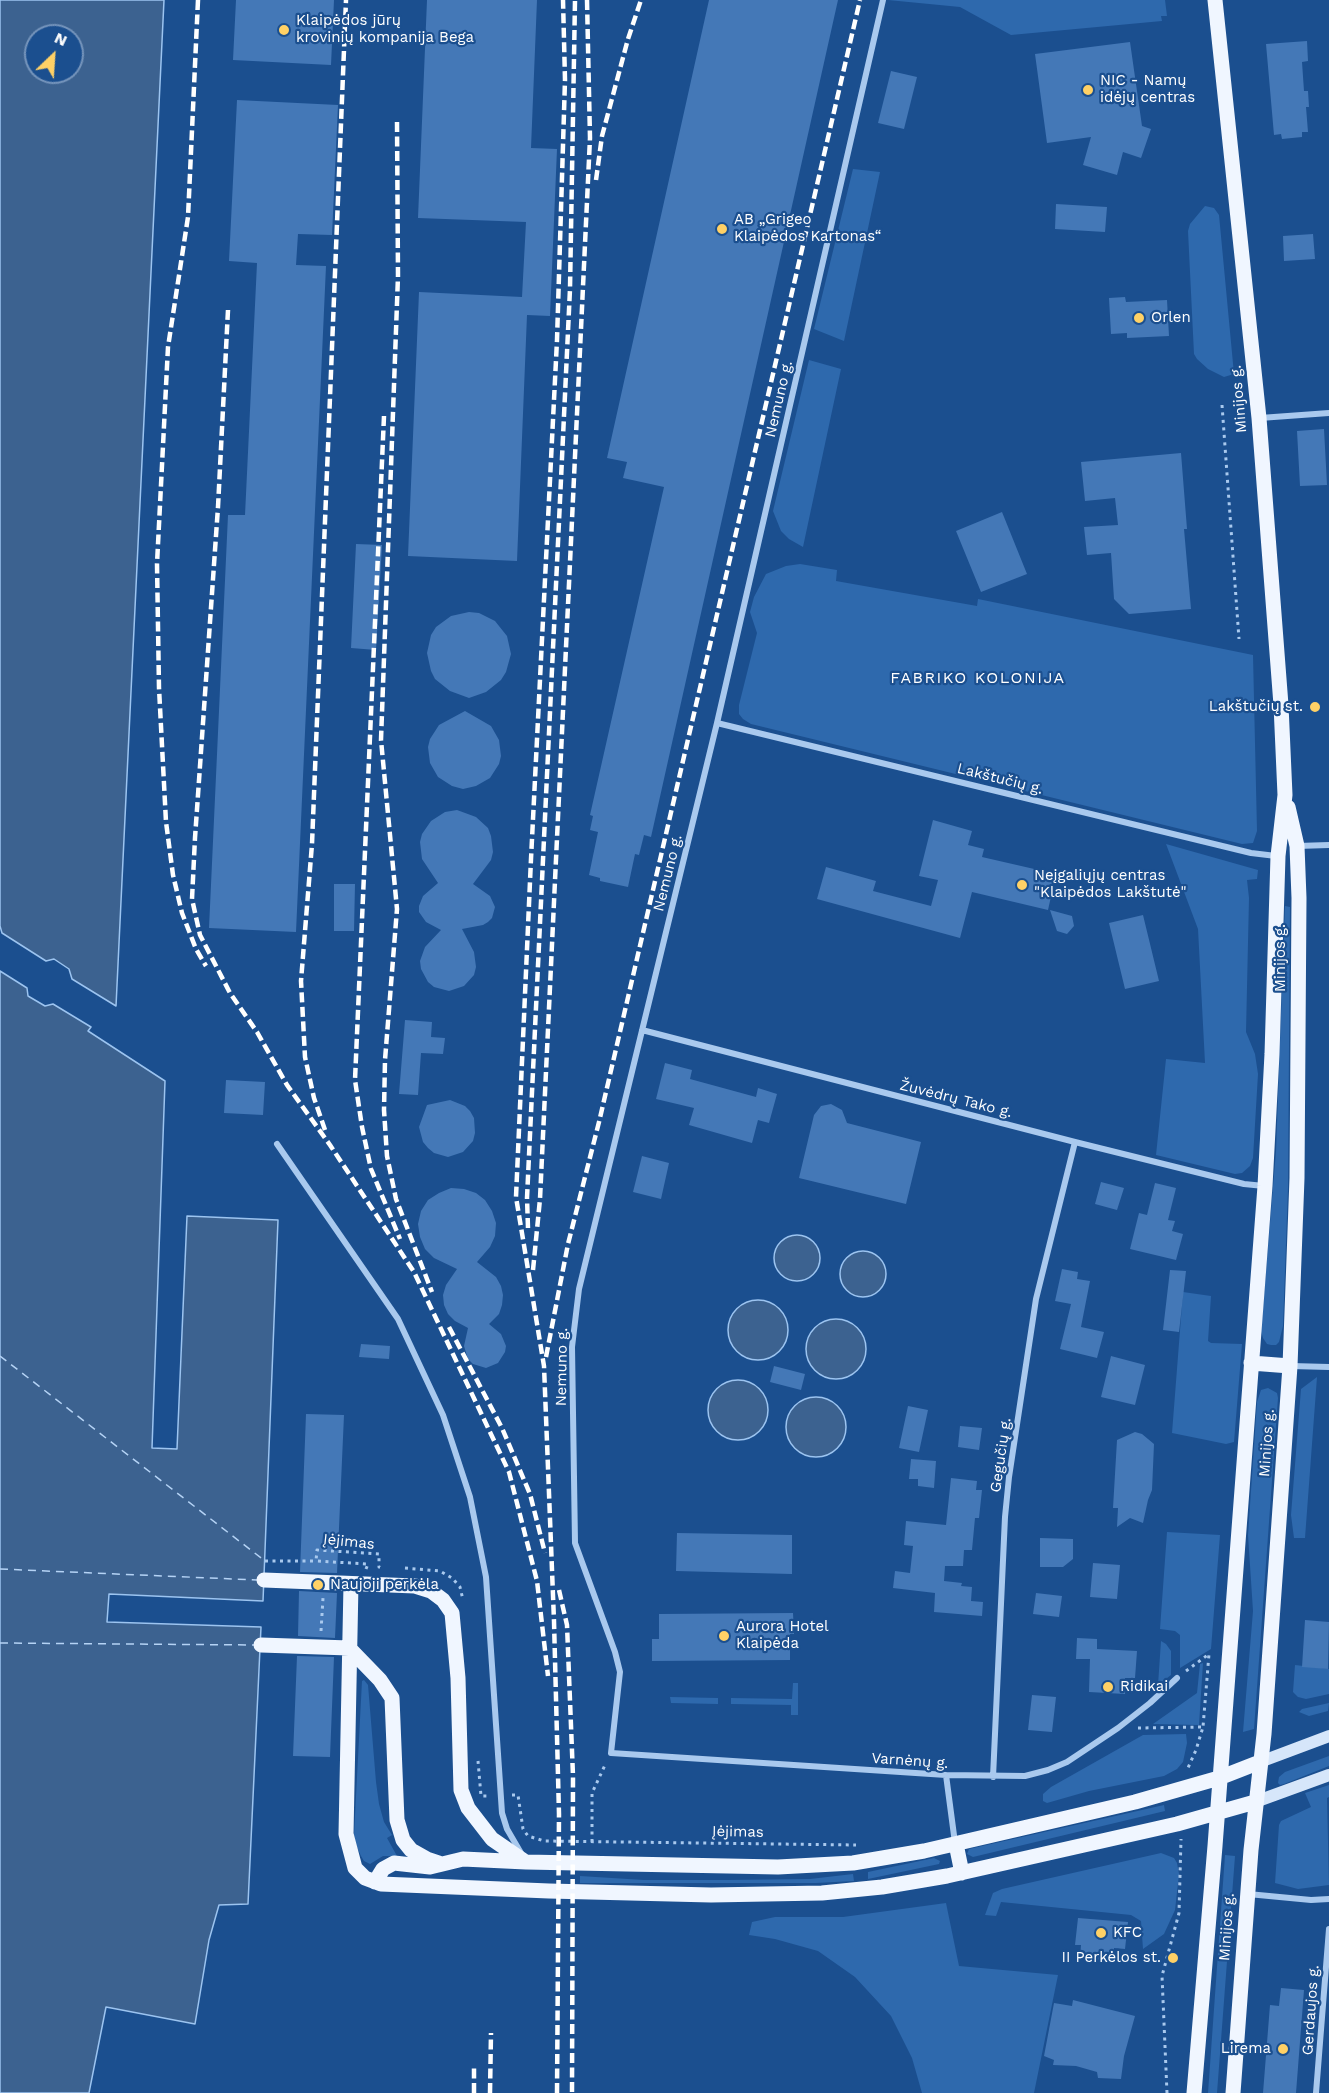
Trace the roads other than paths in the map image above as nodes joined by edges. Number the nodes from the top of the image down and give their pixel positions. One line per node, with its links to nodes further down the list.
1 (883, 0): 5 (street, Nemuno g.)
2 (1215, 0): 4 (main road, Minijos g.)
3 (1329, 413): 4 (street)
4 (1259, 418): 6 (main road, Minijos g.)
5 (717, 723): 9 (street, Lakštučių g.); 10 (street, Nemuno g.)
6 (1285, 795): 8 (main road, Minijos g.); 9 (main road, Minijos g.)
7 (1329, 845): 8 (street)
8 (1298, 846): 15 (main road, Minijos g.)
9 (1278, 856): 13 (main road, Minijos g.)
10 (642, 1030): 11 (street, Žuvėdrų Tako g.); 23 (street, Nemuno g.)
11 (1075, 1142): 13 (street, Žuvėdrų Tako g.); 27 (street, Gegučių g.)
12 (277, 1144): 32 (street)
13 (1265, 1186): 14 (main road, Minijos g.)
14 (1251, 1364): 15 (main road); 28 (main road, Minijos g.)
15 (1290, 1366): 16 (street); 24 (main road, Minijos g.)
16 (1329, 1367)
17 (264, 1580): 18 (main road)
18 (351, 1584): 20 (main road); 32 (main road)
19 (261, 1645): 20 (main road)
20 (349, 1648): 33 (main road); 35 (main road)
21 (1177, 1678): 27 (street, Varnėnų g.)
22 (1329, 1736): 24 (main road)
23 (611, 1754): 25 (street, Varnėnų g.)
24 (1260, 1761): 28 (main road); 29 (main road, Minijos g.)
25 (946, 1775): 27 (street, Varnėnų g.); 31 (street)
26 (1329, 1775): 29 (main road)
27 (993, 1777)
28 (1219, 1778): 30 (main road, Minijos g.); 31 (main road)
29 (1255, 1802): 30 (main road); 36 (main road, Minijos g.)
30 (1217, 1813): 34 (main road); 39 (main road, Minijos g.)
31 (956, 1844): 32 (main road); 34 (main road)
32 (526, 1862): 33 (main road)
33 (443, 1864): 35 (main road)
34 (962, 1873): 35 (main road)
35 (375, 1882)
36 (1248, 1894): 37 (street); 40 (main road, Minijos g.)
37 (1329, 1899)
38 (1329, 1929): 41 (street, Gerdaujos g.)
39 (1194, 2093)
40 (1233, 2093)
41 (1316, 2093)

